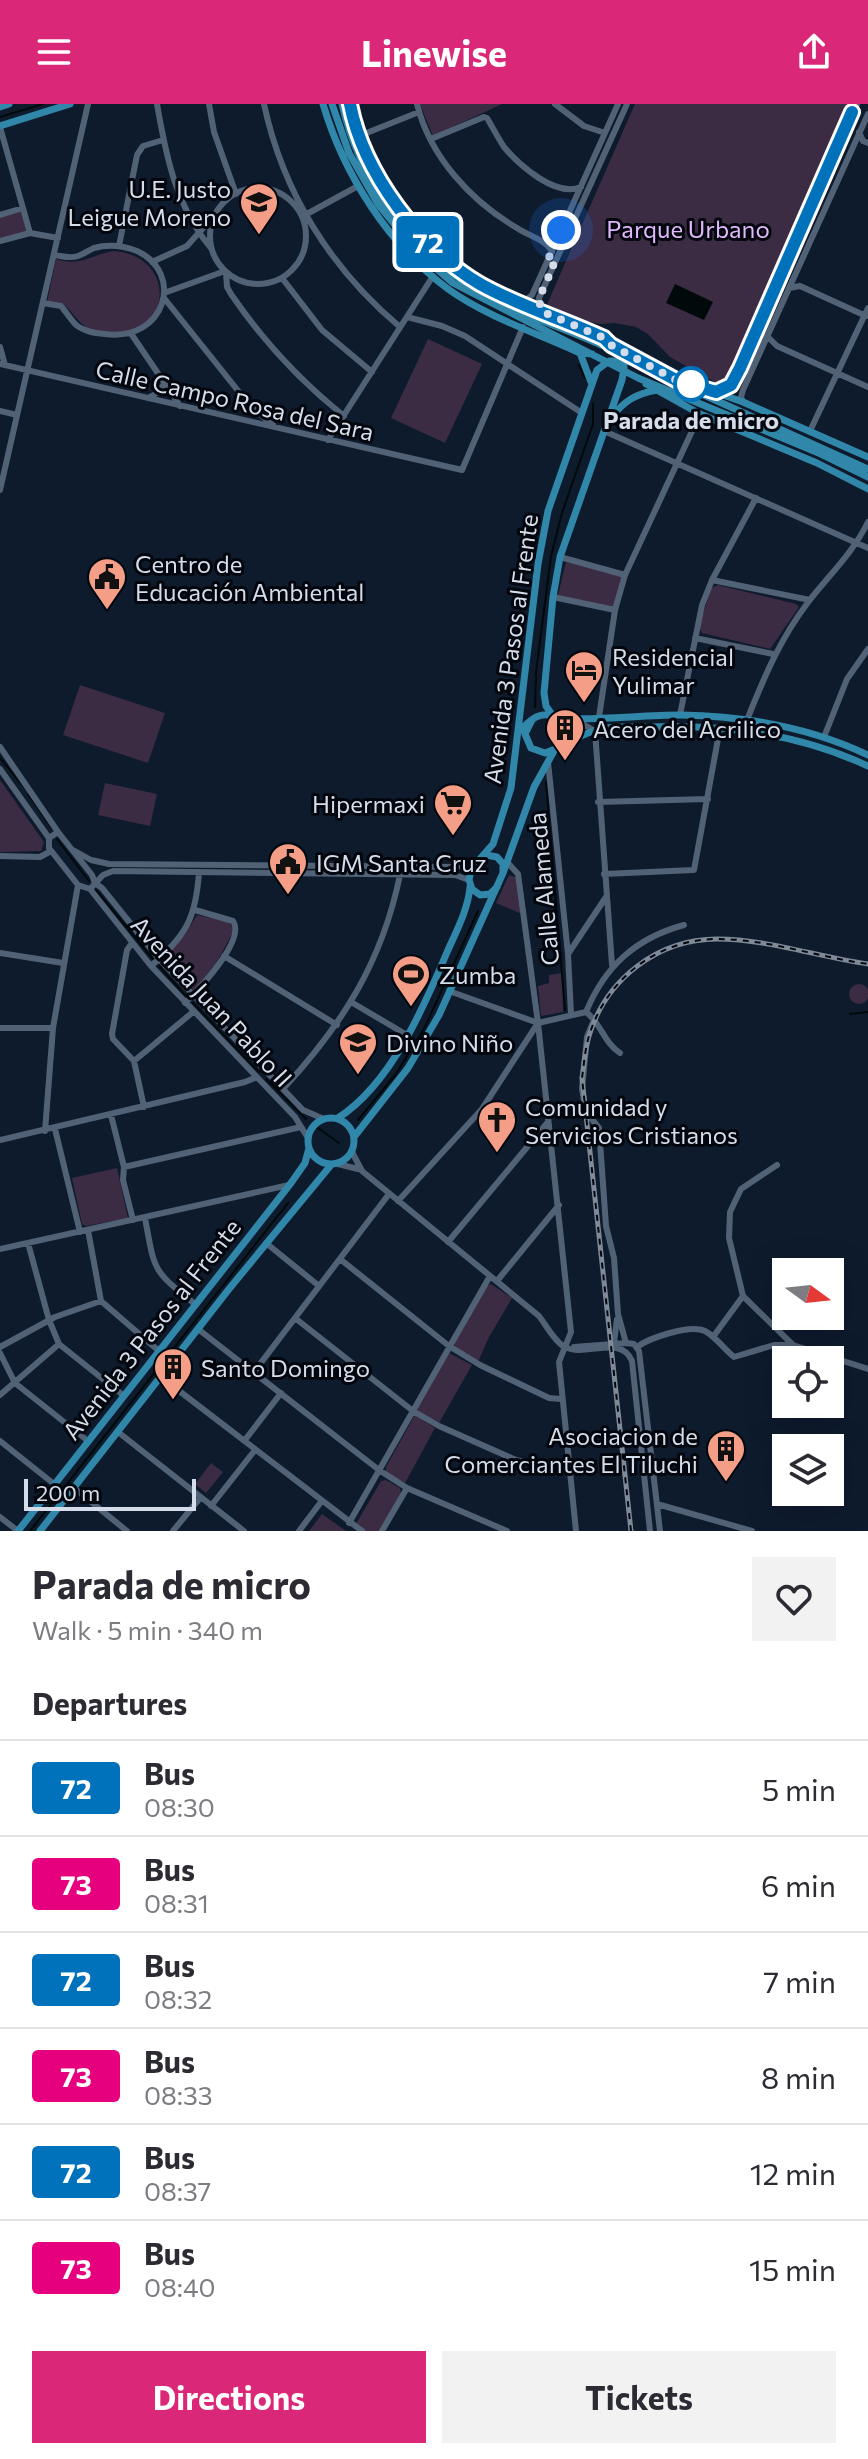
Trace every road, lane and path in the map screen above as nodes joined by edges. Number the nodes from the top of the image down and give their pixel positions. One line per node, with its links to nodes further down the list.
1 (9, 104): 16 (main road)
2 (70, 104): 20 (main road)
3 (88, 104): 38 (street)
4 (157, 104): 25 (street)
5 (209, 104): 30 (street)
6 (264, 104): 27 (street)
7 (323, 104): 28 (main road)
8 (332, 104): 63 (main road)
9 (342, 104): 64 (main road)
10 (350, 104): 23 (main road)
11 (417, 104): 17 (street)
12 (555, 104): 22 (street)
13 (618, 104): 22 (street)
14 (627, 104): 45 (street)
15 (857, 104): 18 (street)
16 (0, 107)
17 (419, 112): 23 (street); 24 (street)
18 (852, 112): 19 (street); 73 (street)
19 (867, 116): 21 (street)
20 (0, 126): 32 (street)
21 (859, 132): 26 (street); 50 (street)
22 (605, 133): 29 (street)
23 (359, 136): 54 (main road)
24 (431, 139): 29 (street); 42 (street)
25 (163, 140): 37 (street); 40 (street)
26 (868, 143)
27 (288, 180): 31 (street); 34 (street)
28 (358, 186): 34 (street); 47 (main road)
29 (581, 187): 42 (street)
30 (236, 194): 31 (street); 35 (street)
31 (282, 195): 34 (street)
32 (23, 208): 33 (street); 36 (street)
33 (0, 215)
34 (304, 215): 48 (street); 59 (street)
35 (212, 223): 37 (street); 41 (street)
36 (30, 233): 38 (street); 39 (street)
37 (198, 233): 41 (street); 44 (street)
38 (58, 238): 43 (street)
39 (0, 241)
40 (119, 246): 43 (street); 44 (street)
41 (212, 249): 46 (street)
42 (552, 252): 45 (street)
43 (54, 255): 53 (street)
44 (152, 262): 52 (street)
45 (551, 264): 54 (street); 56 (street)
46 (225, 272): 49 (street); 51 (street); 52 (street)
47 (433, 276): 57 (street); 60 (main road)
48 (282, 278): 49 (street); 75 (street)
49 (238, 280): 51 (street)
50 (789, 288): 58 (street); 62 (street)
51 (231, 294): 94 (street)
52 (164, 295): 61 (street); 89 (street)
53 (43, 303): 61 (street); 74 (street)
54 (522, 303): 56 (main road)
55 (868, 308): 58 (street)
56 (541, 311): 64 (main road)
57 (407, 317): 59 (street); 71 (street)
58 (866, 317): 76 (street)
59 (400, 327): 75 (street)
60 (523, 327): 66 (main road); 71 (street)
61 (132, 335): 81 (street)
62 (767, 336): 76 (street); 77 (street)
63 (571, 341): 66 (main road); 67 (main road)
64 (612, 345): 70 (main road); 72 (main road)
65 (0, 347): 69 (street)
66 (580, 353): 67 (main road); 80 (main road)
67 (597, 354): 68 (main road)
68 (609, 361): 72 (main road); 80 (main road, Avenida 3 Pasos al Frente)
69 (2, 364): 74 (street, Calle Campo Rosa del Sara)
70 (648, 364): 72 (main road); 79 (main road)
71 (506, 365): 91 (street); 99 (street, Calle Campo Rosa del Sara)
72 (624, 365): 78 (main road); 96 (main road, Avenida 3 Pasos al Frente)
73 (740, 368): 77 (street); 85 (street)
74 (27, 371): 86 (street, Calle Campo Rosa del Sara); 93 (street)
75 (372, 372): 94 (street)
76 (836, 372): 82 (street); 98 (street)
77 (751, 373): 87 (street)
78 (638, 378): 83 (main road); 84 (main road)
79 (676, 380): 85 (main road); 101 (main road)
80 (591, 382): 91 (main road, Avenida 3 Pasos al Frente)
81 (165, 383): 86 (street); 88 (street)
82 (868, 387)
83 (667, 389): 84 (main road); 100 (main road)
84 (654, 390): 92 (main road); 96 (main road)
85 (716, 392): 87 (main road)
86 (148, 398): 88 (street, Calle Campo Rosa del Sara)
87 (743, 402): 98 (main road)
88 (180, 406): 95 (street, Calle Campo Rosa del Sara)
89 (251, 407): 95 (street); 97 (street)
90 (0, 411): 93 (street)
91 (582, 413): 130 (main road, Avenida 3 Pasos al Frente)
92 (700, 414): 103 (street); 104 (main road)
93 (17, 415): 108 (street)
94 (344, 416): 99 (street)
95 (244, 421): 97 (street, Calle Campo Rosa del Sara)
96 (605, 428): 103 (street); 113 (main road, Avenida 3 Pasos al Frente)
97 (276, 429): 99 (street, Calle Campo Rosa del Sara)
98 (810, 431): 101 (main road); 102 (main road)
99 (328, 440)
100 (788, 440): 104 (main road); 106 (main road)
101 (827, 451): 105 (main road)
102 (868, 457)
103 (677, 462): 109 (street); 114 (street)
104 (817, 463): 107 (main road)
105 (868, 469)
106 (868, 477)
107 (868, 489)
108 (0, 490)
109 (756, 498): 111 (street); 115 (street)
110 (868, 522): 111 (street)
111 (858, 543): 112 (street); 117 (street)
112 (868, 548)
113 (560, 557): 114 (street); 116 (main road, Avenida 3 Pasos al Frente)
114 (625, 575): 118 (street)
115 (712, 580): 117 (street); 119 (street)
116 (553, 597): 118 (street); 123 (main road, Avenida 3 Pasos al Frente)
117 (810, 600): 121 (street)
118 (615, 610): 124 (street)
119 (695, 638): 121 (street); 122 (street)
120 (868, 649): 133 (street)
121 (773, 654): 127 (street)
122 (680, 715): 124 (main road); 127 (main road)
123 (555, 717): 125 (main road); 126 (main road); 136 (main road)
124 (599, 717): 125 (main road)
125 (574, 719): 131 (street)
126 (532, 720): 130 (main road); 134 (main road)
127 (747, 720): 128 (main road)
128 (783, 726): 132 (main road); 133 (main road)
129 (720, 728): 131 (main road); 132 (main road); 141 (street)
130 (519, 731): 134 (main road); 148 (main road, Avenida 3 Pasos al Frente)
131 (595, 731): 136 (main road); 142 (street)
132 (781, 736): 139 (main road)
133 (824, 737): 137 (main road)
134 (528, 744): 136 (main road)
135 (0, 747): 143 (street)
136 (556, 749): 138 (main road, Avenida 3 Pasos al Frente)
137 (868, 755)
138 (548, 761): 149 (main road, Avenida 3 Pasos al Frente); 165 (street, Calle Alameda)
139 (868, 766)
140 (0, 769): 144 (street)
141 (708, 799): 142 (street); 154 (street)
142 (598, 802): 154 (street)
143 (58, 832): 144 (street); 145 (street)
144 (49, 838): 146 (street)
145 (73, 850): 150 (street); 158 (street)
146 (51, 851): 147 (street); 157 (street)
147 (1, 856): 151 (street)
148 (485, 856): 150 (main road); 153 (main road)
149 (508, 863): 153 (main road, Avenida 3 Pasos al Frente); 179 (street)
150 (474, 864): 156 (main road)
151 (0, 865)
152 (199, 872): 155 (street); 158 (street); 161 (street)
153 (503, 873): 159 (main road)
154 (604, 874): 160 (street)
155 (400, 875): 156 (street); 173 (street)
156 (470, 882): 159 (main road); 183 (main road)
157 (78, 885): 158 (street); 168 (street)
158 (93, 885): 163 (street, Avenida Juan Pablo II); 167 (street, Avenida Juan Pablo II)
159 (497, 887): 171 (main road)
160 (606, 897): 165 (street); 169 (street)
161 (195, 910): 166 (street); 167 (street)
162 (684, 925): 169 (street)
163 (132, 943): 170 (street, Avenida Juan Pablo II); 185 (street)
164 (0, 953): 168 (street)
165 (568, 954): 177 (street, Calle Alameda)
166 (224, 956): 172 (street); 180 (street)
167 (159, 959): 170 (street); 172 (street, Avenida Juan Pablo II)
168 (63, 963): 182 (street)
169 (612, 965): 176 (street)
170 (151, 966): 174 (street, Avenida Juan Pablo II)
171 (449, 991): 179 (street); 197 (main road)
172 (193, 994): 174 (street); 186 (street, Avenida Juan Pablo II)
173 (351, 1002): 180 (street); 183 (street)
174 (185, 1003): 175 (street, Avenida Juan Pablo II)
175 (193, 1012): 185 (street); 187 (street, Avenida Juan Pablo II)
176 (586, 1012): 177 (street); 178 (street)
177 (571, 1014): 179 (street)
178 (594, 1020): 184 (street); 226 (street)
179 (538, 1023): 193 (street); 209 (street)
180 (337, 1025): 188 (street)
181 (0, 1028): 182 (street)
182 (53, 1028): 196 (street)
183 (407, 1035): 191 (main road)
184 (620, 1053)
185 (134, 1061): 189 (street)
186 (268, 1073): 187 (street); 188 (street, Avenida Juan Pablo II)
187 (256, 1077): 189 (street); 194 (street, Avenida Juan Pablo II)
188 (283, 1089): 192 (street, Avenida Juan Pablo II)
189 (144, 1107): 190 (street)
190 (111, 1115): 195 (street); 204 (street)
191 (338, 1118): 192 (main road); 197 (main road)
192 (324, 1119): 198 (main road)
193 (549, 1122): 211 (street); 215 (street)
194 (301, 1127): 198 (street, Avenida Juan Pablo II); 204 (street)
195 (55, 1129): 196 (street); 214 (street)
196 (45, 1131): 199 (street)
197 (354, 1137): 201 (main road)
198 (308, 1138): 200 (main road)
199 (0, 1140)
200 (309, 1148): 202 (main road); 206 (main road, Avenida 3 Pasos al Frente)
201 (352, 1152): 202 (main road); 205 (street)
202 (334, 1164): 205 (street); 217 (main road, Avenida 3 Pasos al Frente)
203 (777, 1165): 223 (street)
204 (124, 1167): 213 (street)
205 (362, 1171): 208 (street)
206 (289, 1185): 207 (street); 210 (main road, Avenida 3 Pasos al Frente)
207 (263, 1192): 210 (street); 212 (street)
208 (389, 1194): 209 (street); 219 (street)
209 (398, 1201): 215 (street)
210 (276, 1202): 221 (main road, Avenida 3 Pasos al Frente)
211 (559, 1205): 220 (street); 237 (street)
212 (145, 1218): 213 (street); 225 (street)
213 (133, 1220): 214 (street)
214 (84, 1231): 216 (street); 224 (street)
215 (448, 1242): 220 (street)
216 (28, 1243): 218 (street); 228 (street)
217 (266, 1243): 221 (main road, Avenida 3 Pasos al Frente); 222 (street)
218 (0, 1249)
219 (340, 1259): 222 (street); 235 (street)
220 (494, 1279): 235 (street); 237 (street)
221 (222, 1284): 225 (main road, Avenida 3 Pasos al Frente); 229 (main road, Avenida 3 Pasos al Frente)
222 (319, 1286): 227 (street)
223 (743, 1296): 230 (street); 234 (street)
224 (101, 1301): 228 (street); 239 (street)
225 (196, 1305): 239 (main road, Avenida 3 Pasos al Frente)
226 (618, 1314): 231 (street); 232 (street)
227 (295, 1318): 242 (street); 251 (street)
228 (49, 1320): 233 (street); 236 (street)
229 (198, 1329): 242 (street); 243 (main road, Avenida 3 Pasos al Frente)
230 (713, 1337): 234 (street); 238 (street)
231 (614, 1343): 232 (street); 237 (street)
232 (626, 1343): 238 (street)
233 (59, 1344): 244 (street); 247 (street)
234 (793, 1345): 241 (street)
235 (449, 1346): 248 (street); 251 (street)
236 (0, 1347)
237 (567, 1347): 248 (street); 250 (street)
238 (637, 1347): 249 (street)
239 (159, 1351): 247 (main road, Avenida 3 Pasos al Frente)
240 (0, 1353): 244 (street)
241 (868, 1369)
242 (254, 1372): 245 (street)
243 (161, 1377): 252 (main road, Avenida 3 Pasos al Frente); 253 (street)
244 (15, 1383): 246 (street); 255 (street)
245 (281, 1393): 253 (street); 258 (street)
246 (0, 1395)
247 (124, 1396): 255 (main road, Avenida 3 Pasos al Frente)
248 (561, 1399): 259 (street)
249 (646, 1405): 250 (street); 265 (street)
250 (636, 1406): 280 (street)
251 (413, 1411): 258 (street); 259 (street)
252 (118, 1432): 257 (main road, Avenida 3 Pasos al Frente); 263 (street)
253 (245, 1440): 256 (street)
254 (0, 1441): 260 (street)
255 (88, 1441): 257 (main road, Avenida 3 Pasos al Frente)
256 (255, 1450): 264 (street); 266 (street)
257 (79, 1467): 260 (main road, Avenida 3 Pasos al Frente); 261 (main road, Avenida 3 Pasos al Frente)
258 (379, 1470): 262 (street); 268 (street)
259 (569, 1472): 279 (street)
260 (54, 1484): 270 (main road, Avenida 3 Pasos al Frente)
261 (74, 1488): 271 (main road, Avenida 3 Pasos al Frente); 272 (street)
262 (407, 1488): 269 (street); 277 (street)
263 (200, 1498): 266 (street); 273 (street)
264 (321, 1502): 268 (street); 275 (street)
265 (657, 1504): 281 (street); 282 (street)
266 (211, 1506): 274 (street)
267 (0, 1517): 270 (street)
268 (349, 1523): 276 (street)
269 (498, 1530): 278 (street)
270 (18, 1531)
271 (40, 1531)
272 (127, 1531)
273 (173, 1531)
274 (244, 1531)
275 (299, 1531)
276 (362, 1531)
277 (382, 1531)
278 (507, 1531)
279 (576, 1531)
280 (650, 1531)
281 (660, 1531)
282 (752, 1531)

